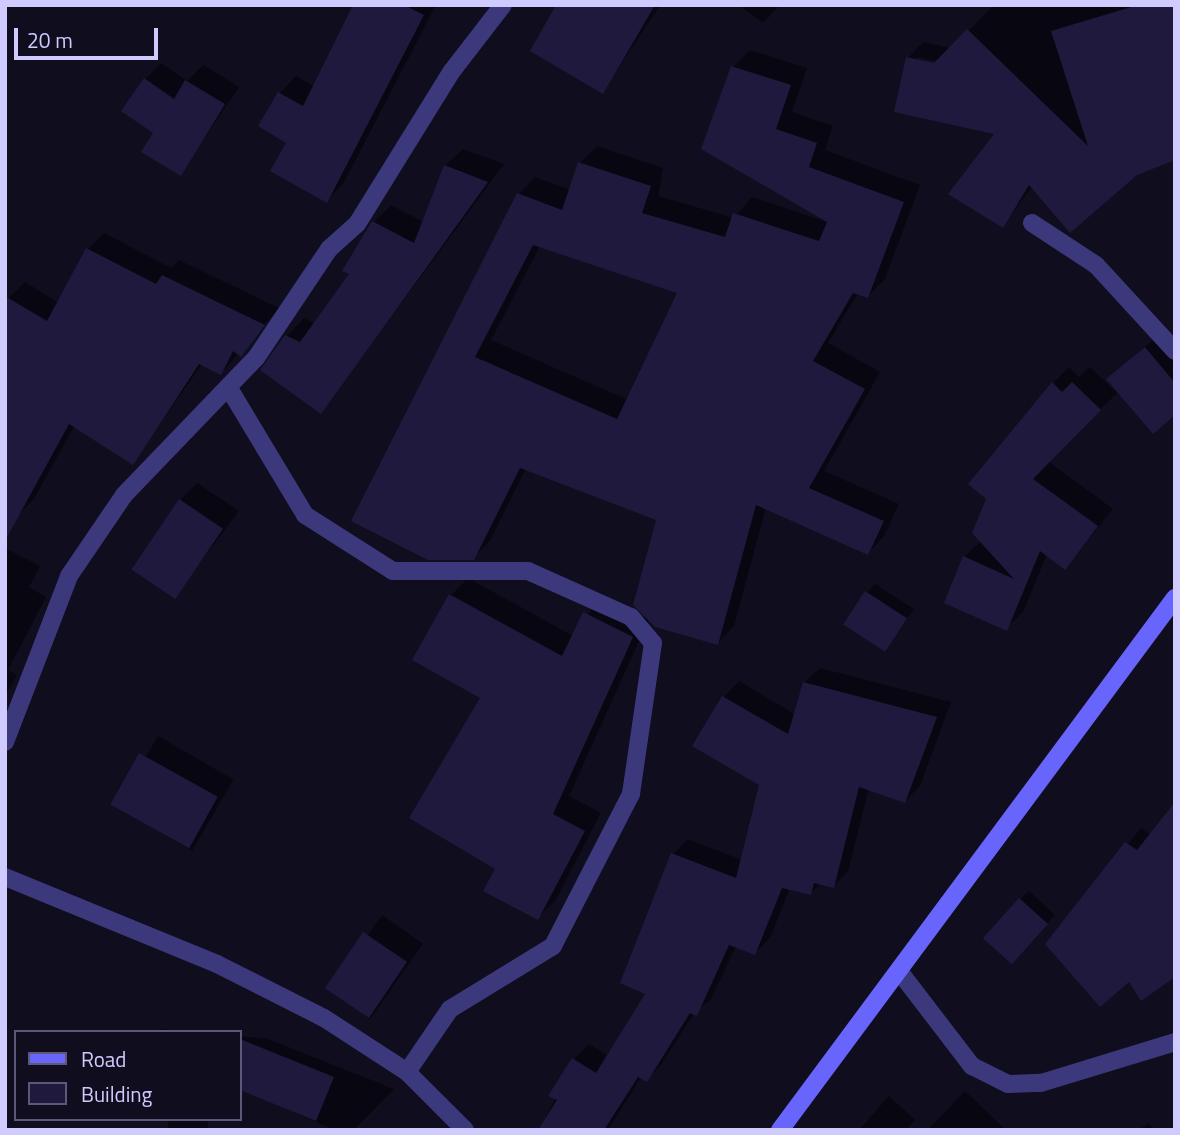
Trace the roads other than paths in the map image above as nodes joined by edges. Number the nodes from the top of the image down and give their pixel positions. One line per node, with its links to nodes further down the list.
1 (503, 5): 4 (street)
2 (1032, 223): 3 (street)
3 (1175, 351)
4 (230, 390): 6 (street); 10 (street)
5 (1175, 598): 8 (street)
6 (5, 742)
7 (5, 877): 10 (street)
8 (899, 971): 9 (street); 12 (street)
9 (1175, 1042)
10 (407, 1072): 11 (street)
11 (465, 1130)
12 (780, 1130)

